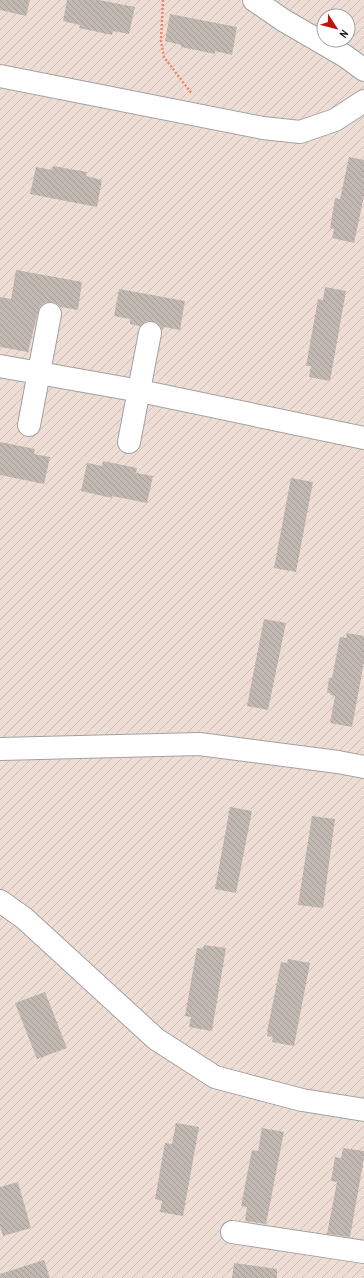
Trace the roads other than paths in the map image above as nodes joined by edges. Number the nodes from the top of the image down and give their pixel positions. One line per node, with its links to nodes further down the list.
1 (254, 0): 2 (lane)
2 (364, 70)
3 (0, 76): 4 (lane)
4 (364, 101)
5 (50, 314): 8 (lane)
6 (150, 332): 9 (lane)
7 (0, 366): 8 (lane)
8 (39, 373): 9 (lane); 10 (lane)
9 (140, 391): 11 (lane); 12 (lane)
10 (29, 426)
11 (364, 438)
12 (130, 442)
13 (0, 749): 14 (lane)
14 (364, 767)
15 (0, 901): 16 (lane)
16 (364, 1110)
17 (232, 1232): 18 (lane)
18 (364, 1252)

